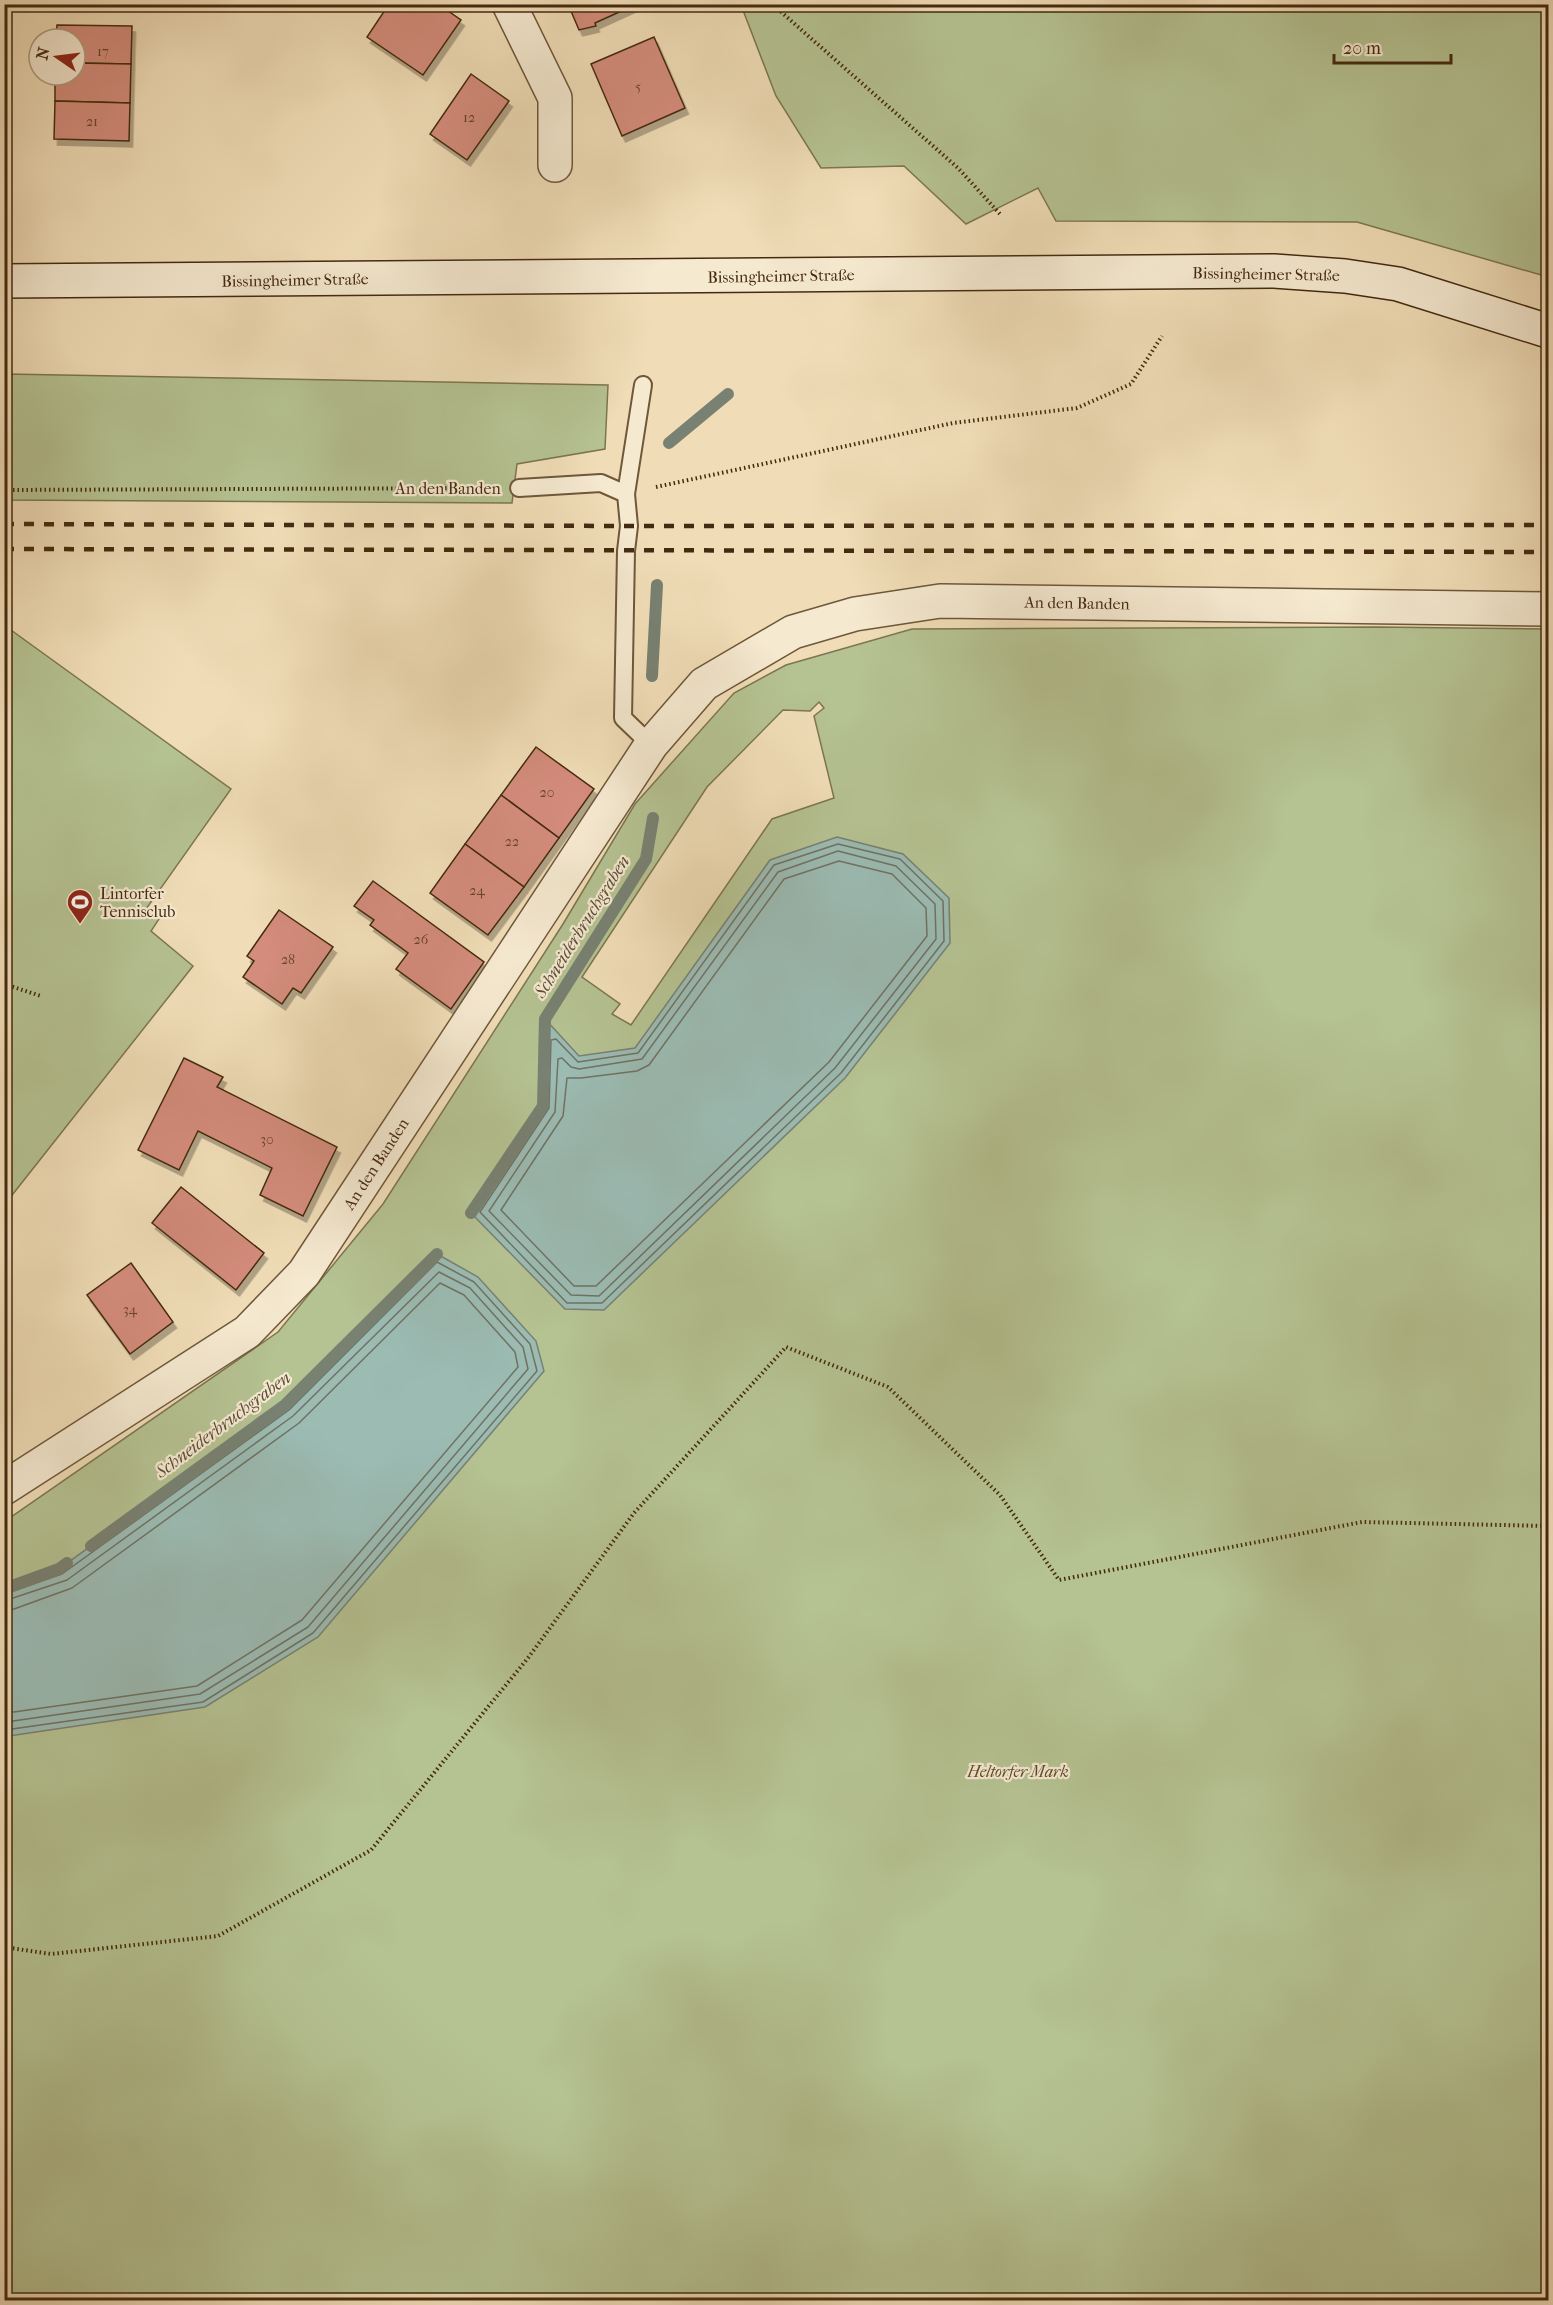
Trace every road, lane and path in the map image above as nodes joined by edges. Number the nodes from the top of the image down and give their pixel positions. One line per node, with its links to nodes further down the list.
1 (509, 4): 3 (street)
2 (776, 4): 4 (path)
3 (555, 165)
4 (1000, 214)
5 (4, 281): 6 (street, Bissingheimer Straße)
6 (1548, 331)
7 (1162, 336): 11 (path)
8 (643, 385): 11 (lane)
9 (519, 488): 10 (path, An den Banden); 11 (lane, An den Banden)
10 (4, 490)
11 (626, 494): 13 (lane)
12 (1548, 609): 13 (street, An den Banden)
13 (651, 745): 16 (street, An den Banden)
14 (4, 984): 15 (path)
15 (41, 996)
16 (4, 1488)
17 (1548, 1526): 18 (path)
18 (4, 1947)

